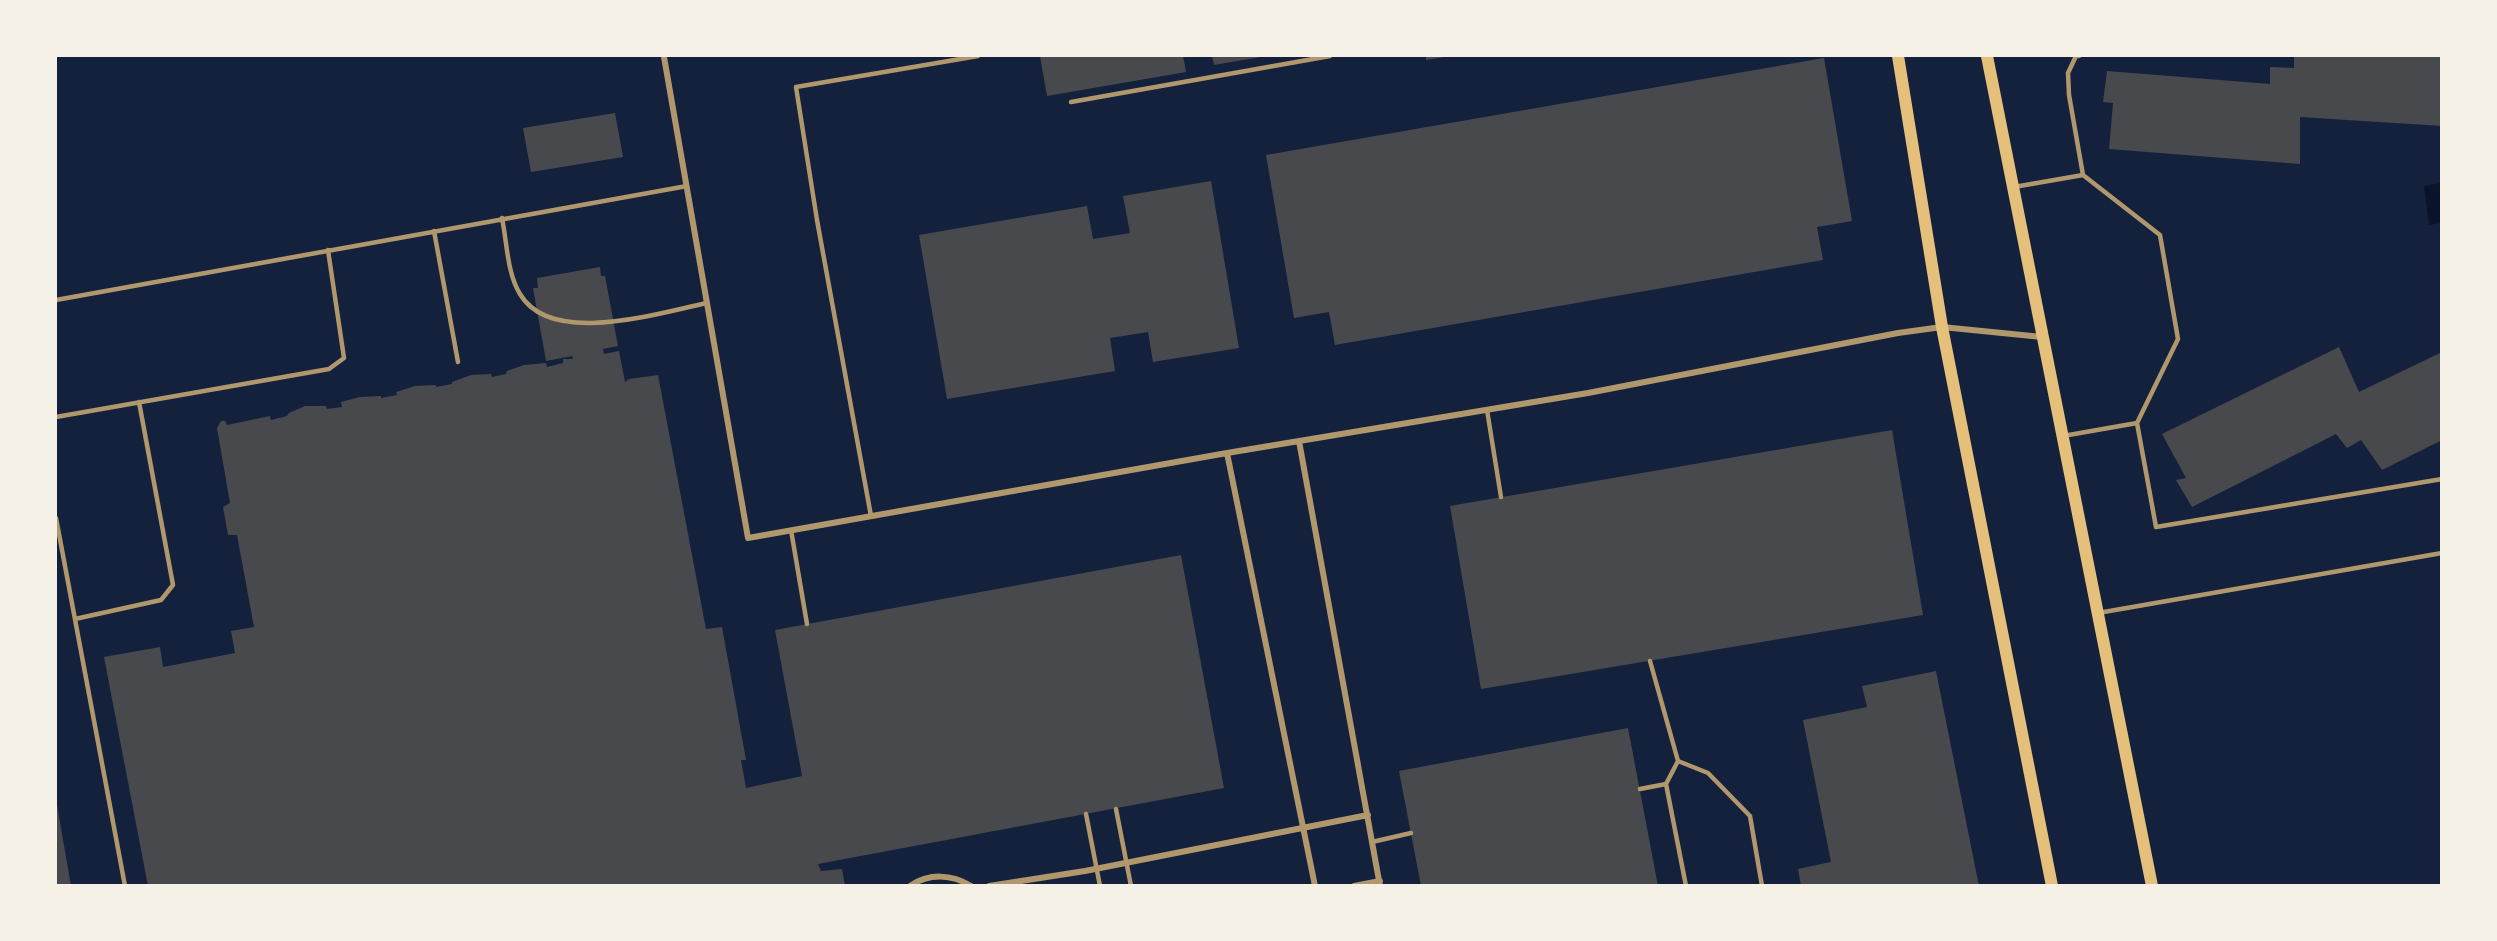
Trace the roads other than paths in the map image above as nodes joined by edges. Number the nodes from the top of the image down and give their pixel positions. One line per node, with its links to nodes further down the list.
1 (978, 56): 28 (lane)
2 (1330, 56): 7 (lane)
3 (1898, 56): 16 (main road)
4 (1987, 56): 10 (main road)
5 (2079, 56): 8 (lane)
6 (664, 57): 9 (street)
7 (1071, 102)
8 (2083, 175): 10 (lane); 22 (lane)
9 (687, 186): 11 (lane); 15 (street)
10 (2012, 188): 17 (main road)
11 (502, 218): 12 (lane); 15 (lane)
12 (434, 231): 13 (lane); 18 (lane)
13 (328, 250): 14 (lane); 19 (lane)
14 (56, 300)
15 (707, 303): 30 (street)
16 (1942, 327): 17 (street); 20 (street); 58 (main road)
17 (2042, 337): 23 (main road)
18 (459, 362)
19 (139, 402): 21 (lane); 33 (lane)
20 (1487, 410): 24 (street); 27 (lane)
21 (56, 417)
22 (2137, 423): 23 (lane); 26 (lane)
23 (2062, 436): 32 (main road)
24 (1299, 441): 25 (street); 41 (street)
25 (1227, 453): 28 (street); 42 (street)
26 (2442, 478)
27 (1501, 497)
28 (871, 516): 30 (street)
29 (56, 518): 33 (lane)
30 (791, 530): 34 (lane)
31 (2442, 553): 32 (lane)
32 (2098, 613): 59 (main road)
33 (75, 619): 48 (lane)
34 (807, 624)
35 (1650, 661): 36 (lane)
36 (1678, 761): 37 (lane); 57 (lane)
37 (1666, 783): 38 (lane); 56 (lane)
38 (1640, 789)
39 (1116, 808): 45 (lane)
40 (1086, 814): 46 (lane)
41 (1368, 815): 42 (street); 44 (street)
42 (1303, 828): 45 (street); 54 (street)
43 (1411, 833): 44 (lane)
44 (1372, 842): 47 (street)
45 (1126, 863): 46 (street); 53 (lane)
46 (1097, 869): 51 (street); 52 (lane)
47 (1380, 883): 55 (street)
48 (125, 885)
49 (910, 885): 50 (street)
50 (971, 885)
51 (989, 885)
52 (1100, 885)
53 (1131, 885)
54 (1315, 885)
55 (1354, 885)
56 (1686, 885)
57 (1762, 885)
58 (2052, 885)
59 (2152, 885)

